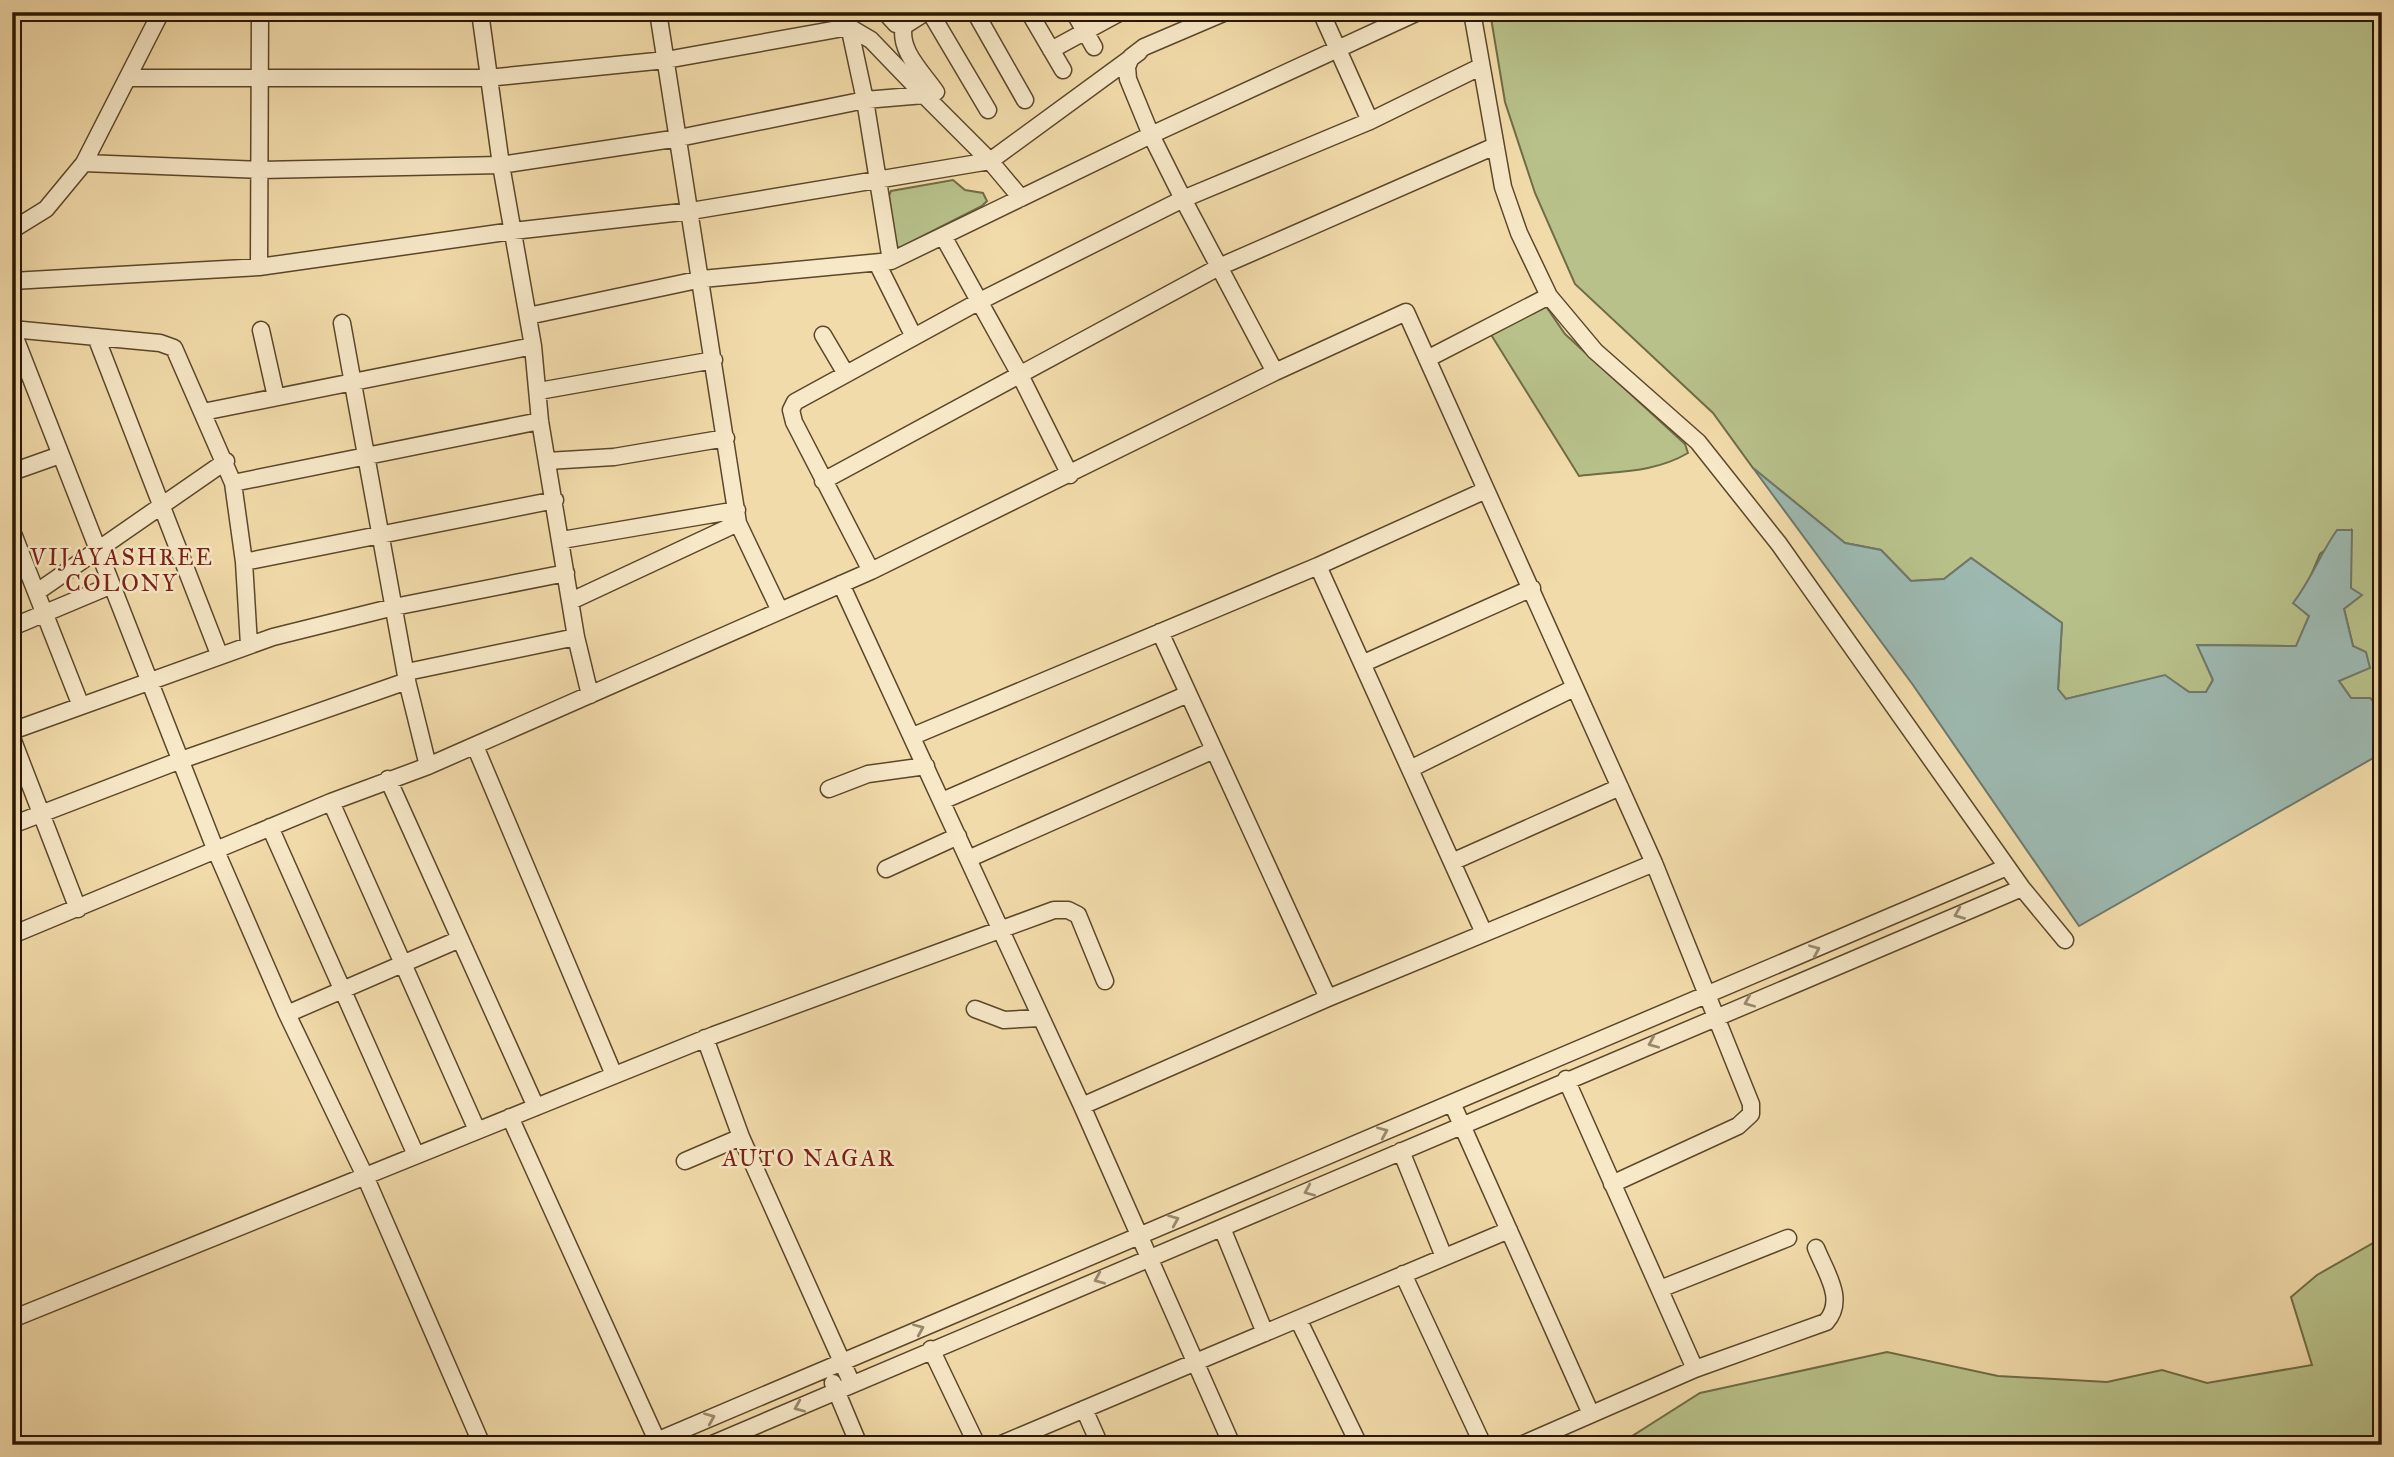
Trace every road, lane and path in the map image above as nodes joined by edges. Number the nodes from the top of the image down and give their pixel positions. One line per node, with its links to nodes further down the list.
1 (161, 12): 26 (street)
2 (260, 12): 25 (street)
3 (480, 12): 27 (street)
4 (658, 12): 22 (street)
5 (884, 12): 16 (street)
6 (928, 12): 16 (street); 31 (street)
7 (975, 12): 30 (street)
8 (1029, 12): 19 (street)
9 (1074, 12): 17 (street)
10 (1226, 12): 21 (street)
11 (1321, 12): 20 (street)
12 (1418, 12): 20 (street)
13 (1472, 12): 23 (street)
14 (1119, 17): 17 (street)
15 (848, 20): 22 (street); 28 (street); 29 (street)
16 (904, 20): 28 (street)
17 (1085, 31): 18 (street); 19 (street)
18 (1094, 47)
19 (1051, 50): 24 (street)
20 (1338, 50): 32 (street); 33 (street)
21 (1139, 52): 33 (street); 36 (street)
22 (666, 60): 27 (street); 34 (street)
23 (1479, 67): 32 (street); 35 (street)
24 (1063, 70)
25 (260, 76): 26 (street); 27 (street); 39 (street)
26 (128, 78): 37 (street)
27 (487, 78): 38 (street)
28 (930, 93): 29 (street); 36 (street)
29 (865, 100): 34 (street); 40 (street)
30 (1026, 100)
31 (988, 110)
32 (1370, 121): 42 (street)
33 (1151, 135): 41 (street); 42 (street)
34 (679, 138): 38 (street); 43 (street)
35 (1495, 146): 49 (street); 52 (street)
36 (989, 161): 40 (street); 41 (street)
37 (84, 163): 39 (street); 44 (street)
38 (501, 165): 39 (street); 45 (street)
39 (260, 170): 48 (street)
40 (878, 182): 43 (street); 47 (street)
41 (1021, 198): 46 (street)
42 (1183, 199): 49 (street); 53 (street)
43 (691, 211): 45 (street); 50 (street)
44 (12, 230)
45 (513, 231): 48 (street); 54 (street)
46 (943, 236): 47 (street); 53 (street)
47 (884, 262): 50 (street); 60 (street)
48 (259, 267): 51 (street)
49 (1219, 267): 64 (street); 65 (street)
50 (702, 279): 54 (street); 63 (street)
51 (12, 281)
52 (1549, 296): 62 (street); 135 (street)
53 (978, 302): 60 (street); 65 (street)
54 (528, 316): 61 (street)
55 (342, 323): 67 (street)
56 (12, 329): 59 (street); 73 (street)
57 (261, 330): 69 (street)
58 (823, 335): 66 (street)
59 (96, 337): 70 (street); 83 (street)
60 (914, 337): 66 (street)
61 (533, 346): 67 (street); 68 (street)
62 (1427, 359): 64 (street); 81 (street)
63 (714, 360): 68 (street); 72 (street)
64 (1275, 372): 78 (street)
65 (1019, 373): 78 (street); 79 (street)
66 (846, 374): 79 (street)
67 (352, 382): 69 (street); 74 (street)
68 (539, 391): 71 (street)
69 (276, 397): 70 (street)
70 (203, 412): 75 (street)
71 (540, 421): 74 (street); 76 (street)
72 (726, 438): 76 (street); 84 (street)
73 (60, 454): 77 (street); 88 (street)
74 (367, 458): 80 (street); 86 (street)
75 (226, 461): 80 (street); 83 (street)
76 (547, 461): 82 (street)
77 (12, 472)
78 (1070, 475): 91 (street)
79 (823, 481): 91 (street)
80 (233, 483): 89 (street)
81 (1486, 490): 90 (street); 95 (street)
82 (555, 500): 86 (street); 87 (street)
83 (161, 506): 88 (street); 105 (street)
84 (737, 516): 87 (street); 97 (street); 99 (street)
85 (12, 531): 96 (street)
86 (381, 534): 89 (street); 98 (street)
87 (562, 540): 92 (street)
88 (97, 548): 94 (street); 96 (street)
89 (244, 562): 104 (street)
90 (1318, 566): 102 (street); 106 (street)
91 (871, 571): 93 (street)
92 (566, 573): 97 (street); 98 (street)
93 (841, 584): 99 (street); 114 (street)
94 (111, 585): 100 (street); 108 (street)
95 (1532, 588): 106 (street); 109 (street)
96 (37, 592): 100 (street)
97 (571, 601): 103 (street)
98 (394, 607): 104 (street); 107 (street)
99 (780, 611): 111 (street)
100 (44, 612): 101 (street); 112 (street)
101 (12, 627)
102 (1160, 632): 110 (street); 114 (street)
103 (576, 637): 107 (street); 111 (street)
104 (249, 645): 105 (street)
105 (219, 654): 108 (street)
106 (1364, 663): 121 (street)
107 (407, 677): 118 (street); 119 (street)
108 (148, 680): 112 (street); 118 (street)
109 (1574, 688): 121 (street); 123 (street)
110 (1188, 694): 117 (street); 125 (street)
111 (590, 695): 116 (street)
112 (81, 706): 113 (street)
113 (12, 731)
114 (913, 736): 120 (street)
115 (12, 738): 127 (street)
116 (475, 746): 119 (street); 154 (street)
117 (1214, 750): 132 (street); 148 (street)
118 (181, 760): 127 (street); 131 (street)
119 (428, 766): 122 (street)
120 (926, 766): 124 (street); 125 (street)
121 (1410, 769): 133 (street)
122 (388, 779): 126 (street); 142 (street)
123 (1620, 787): 133 (street); 134 (street)
124 (829, 789)
125 (942, 801): 130 (street)
126 (331, 802): 129 (street); 144 (street)
127 (41, 813): 128 (street); 138 (street)
128 (12, 825)
129 (270, 827): 131 (street); 146 (street)
130 (958, 836): 132 (street); 136 (street)
131 (216, 851): 138 (street); 150 (street)
132 (968, 859): 139 (street)
133 (1452, 862): 140 (street)
134 (1654, 863): 140 (street); 147 (street)
135 (2007, 867): 137 (street); 147 (street, one-way to 135)
136 (886, 869)
137 (2022, 888): 143 (street); 151 (street, one-way to 151)
138 (78, 909): 141 (street)
139 (1000, 929): 145 (street); 152 (street); 153 (street)
140 (1485, 933): 148 (street)
141 (12, 935)
142 (460, 939): 144 (street); 157 (street)
143 (2065, 940)
144 (403, 964): 146 (street); 161 (street)
145 (1105, 981)
146 (343, 990): 150 (street); 164 (street)
147 (1708, 996): 151 (street); 156 (street)
148 (1328, 998): 158 (street)
149 (975, 1009): 152 (street)
150 (287, 1013): 166 (street)
151 (1716, 1016): 155 (street, one-way to 155); 167 (street)
152 (1040, 1018): 158 (street)
153 (705, 1038): 154 (street); 162 (street)
154 (614, 1075): 157 (street)
155 (1566, 1079): 160 (street); 167 (street)
156 (1452, 1103): 160 (street); 170 (street, one-way to 156)
157 (536, 1107): 159 (street)
158 (1082, 1107): 170 (street)
159 (510, 1117): 161 (street); 189 (street)
160 (1464, 1126): 163 (street); 169 (street)
161 (477, 1130): 164 (street)
162 (741, 1137): 165 (street); 181 (street)
163 (1401, 1151): 168 (street, one-way to 168); 173 (street)
164 (416, 1155): 166 (street)
165 (685, 1161)
166 (365, 1176): 178 (street); 190 (street)
167 (1612, 1184): 176 (street)
168 (1222, 1228): 174 (street); 179 (street)
169 (1509, 1230): 173 (street); 188 (street)
170 (1138, 1235): 174 (street); 181 (street, one-way to 170)
171 (1788, 1238): 176 (street)
172 (1816, 1248): 184 (street)
173 (1444, 1257): 175 (street)
174 (1148, 1258): 180 (street, one-way to 180); 182 (street)
175 (1404, 1274): 177 (street); 198 (street)
176 (1660, 1289): 184 (street)
177 (1298, 1318): 179 (street); 197 (street)
178 (12, 1319)
179 (1265, 1332): 182 (street)
180 (931, 1349): 185 (street); 193 (street)
181 (842, 1361): 183 (street); 185 (street)
182 (1194, 1362): 187 (street); 196 (street)
183 (826, 1368): 186 (street); 189 (street, one-way to 183)
184 (1695, 1369): 188 (street)
185 (852, 1384): 186 (street)
186 (836, 1391): 191 (street, one-way to 191); 192 (street)
187 (1084, 1409): 194 (street); 195 (street)
188 (1591, 1414): 199 (street)
189 (654, 1443)
190 (482, 1445)
191 (710, 1445)
192 (859, 1445)
193 (977, 1445)
194 (999, 1445)
195 (1100, 1445)
196 (1232, 1445)
197 (1359, 1445)
198 (1483, 1445)
199 (1521, 1445)

